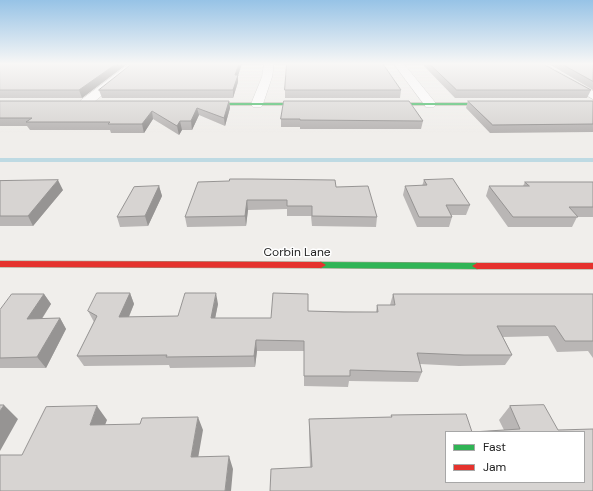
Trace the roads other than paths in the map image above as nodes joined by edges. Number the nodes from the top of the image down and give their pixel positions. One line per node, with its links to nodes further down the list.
1 (103, 87): 6 (street)
2 (263, 87): 9 (street)
3 (417, 87): 12 (street)
4 (569, 87): 5 (street)
5 (590, 101)
6 (81, 103): 7 (street)
7 (100, 104)
8 (194, 104): 9 (street)
9 (257, 104): 10 (street)
10 (320, 104)
11 (367, 104): 12 (street)
12 (430, 104): 13 (street)
13 (507, 104)
14 (0, 264): 15 (street, Corbin Lane)
15 (593, 266)

